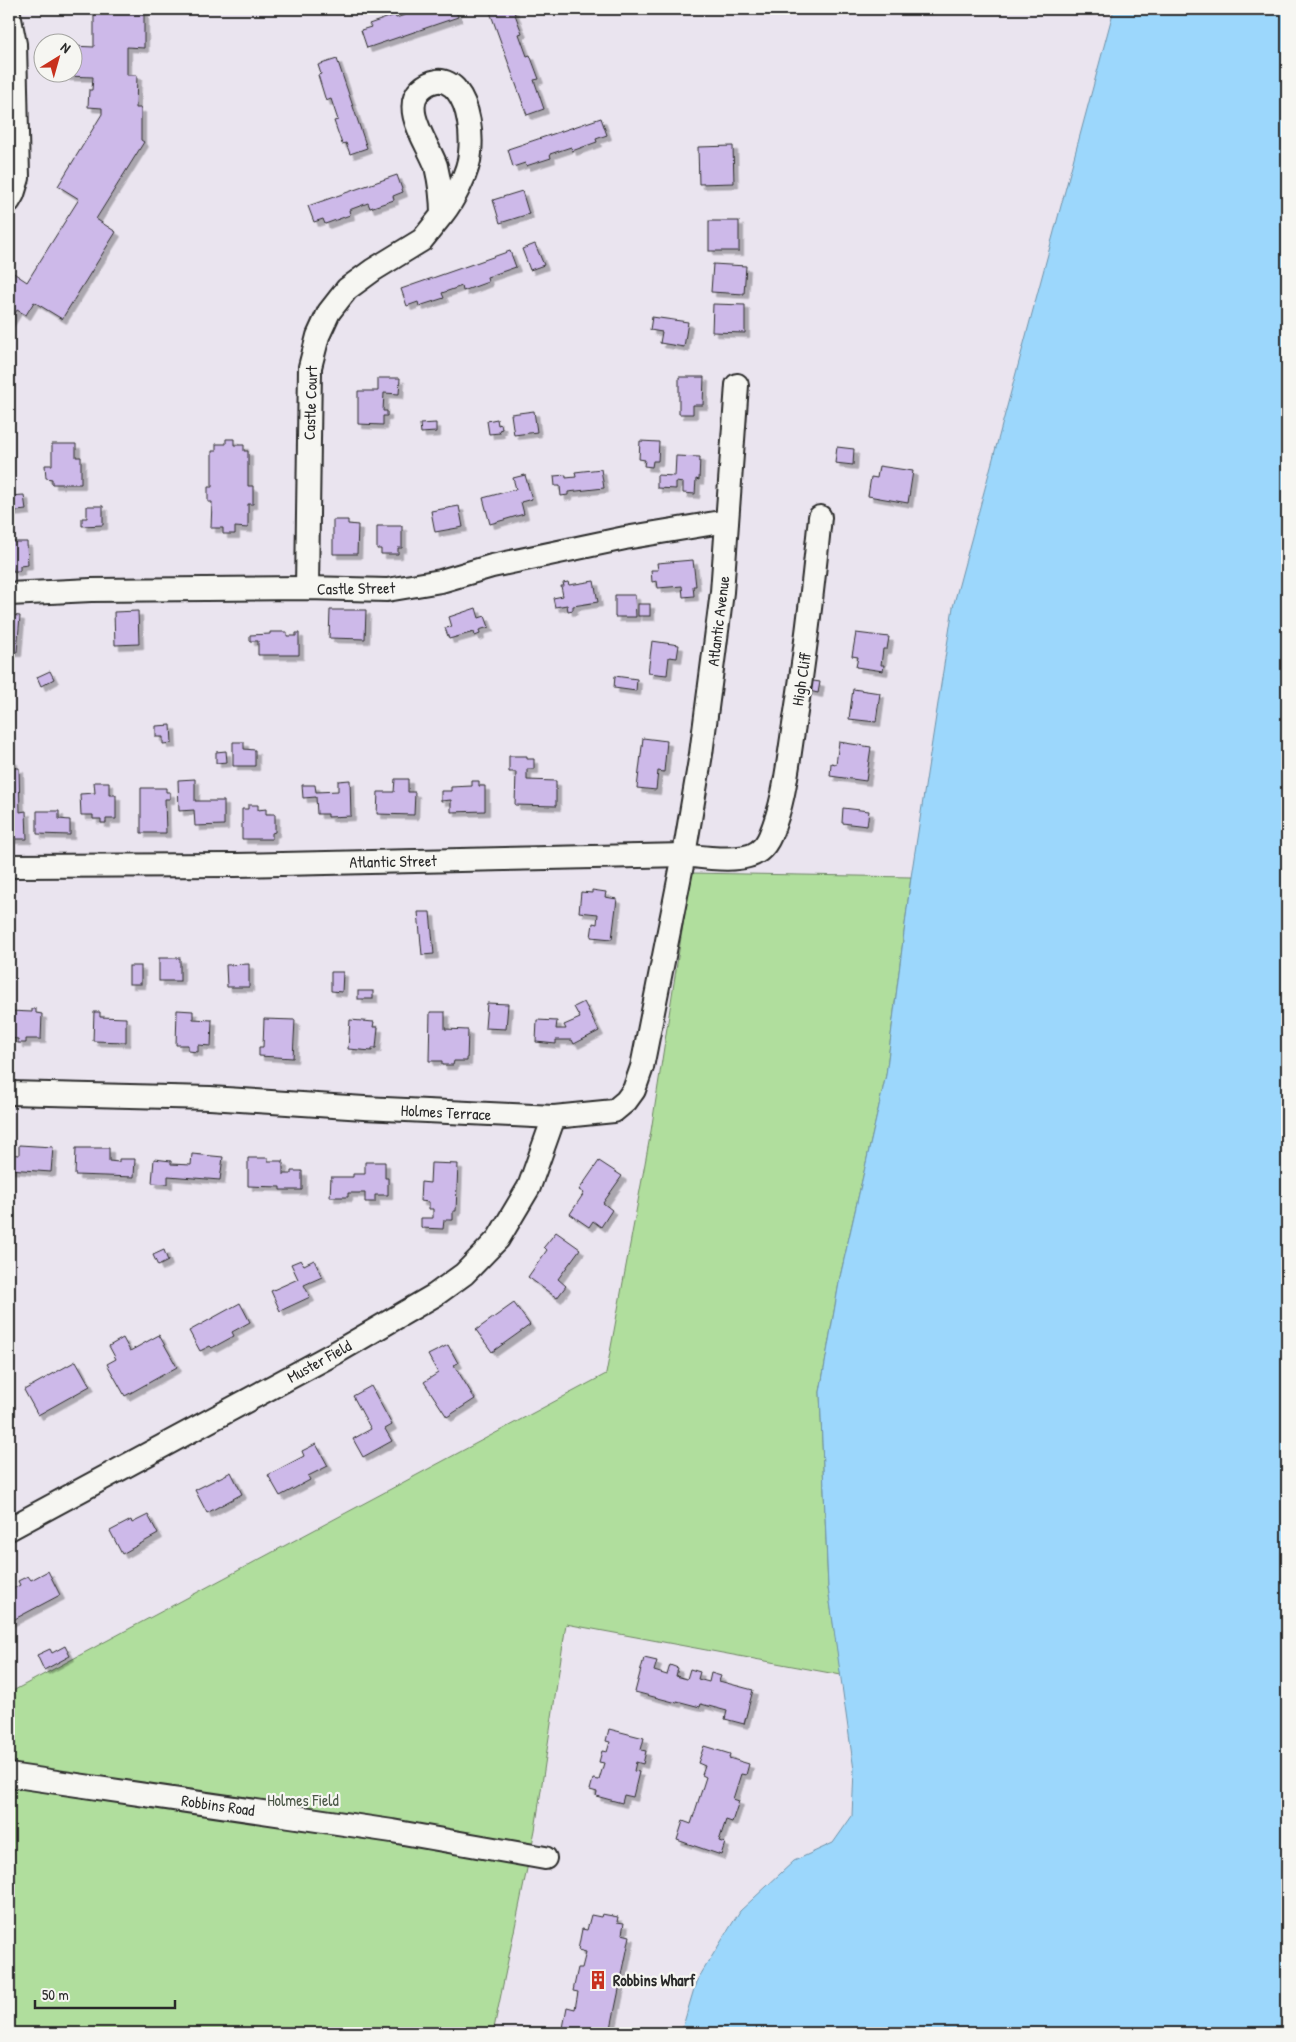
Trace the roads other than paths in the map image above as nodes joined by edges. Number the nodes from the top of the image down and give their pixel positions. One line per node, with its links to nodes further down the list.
1 (9, 14): 2 (street)
2 (9, 201)
3 (442, 215): 3 (street, Castle Court); 7 (street, Castle Court)
4 (737, 386): 6 (street, Atlantic Avenue)
5 (820, 517): 9 (street, High Cliff)
6 (727, 521): 7 (street, Castle Street); 10 (street, Atlantic Avenue)
7 (308, 588): 8 (street, Castle Street)
8 (9, 594)
9 (770, 838): 10 (street, Atlantic Street)
10 (684, 855): 11 (street, Atlantic Street); 13 (street, Holmes Terrace)
11 (9, 866)
12 (9, 1093): 13 (street, Holmes Terrace)
13 (554, 1117): 14 (street, Muster Field)
14 (9, 1530)
15 (9, 1774): 16 (street, Robbins Road)
16 (545, 1858)

